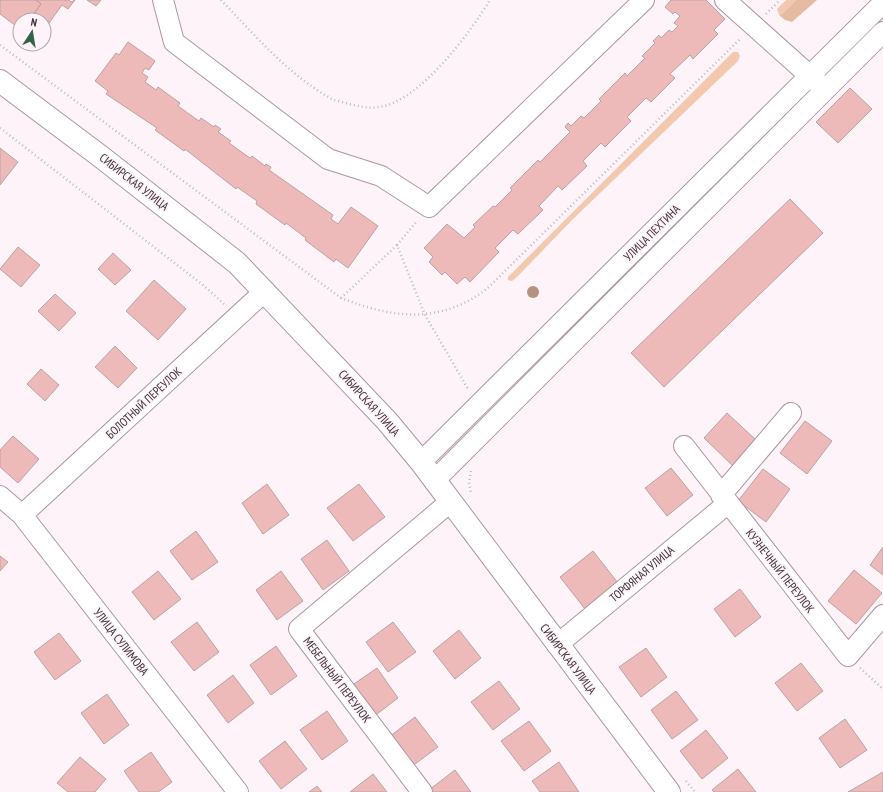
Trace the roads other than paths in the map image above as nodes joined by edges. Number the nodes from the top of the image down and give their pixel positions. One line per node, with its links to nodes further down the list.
1 (163, 0): 2 (street)
2 (644, 0)
3 (725, 0): 6 (street)
4 (883, 3): 6 (street, УЛИЦА ПЕХТИНА)
5 (883, 32): 8 (street, УЛИЦА ПЕХТИНА)
6 (811, 75): 8 (street); 12 (street, УЛИЦА ПЕХТИНА)
7 (0, 82): 9 (main road, СИБИРСКАЯ УЛИЦА)
8 (825, 90): 13 (street, УЛИЦА ПЕХТИНА)
9 (265, 291): 12 (main road, СИБИРСКАЯ УЛИЦА); 17 (street, БОЛОТНЫЙ ПЕРЕУЛОК)
10 (791, 413): 15 (street, ТОРФЯНАЯ УЛИЦА)
11 (684, 446): 15 (street, КУЗНЕЧНЫЙ ПЕРЕУЛОК)
12 (421, 462): 13 (main road, СИБИРСКАЯ УЛИЦА)
13 (434, 481): 16 (main road, СИБИРСКАЯ УЛИЦА)
14 (0, 496): 17 (street, УЛИЦА СУЛИМОВА)
15 (724, 500): 18 (street, КУЗНЕЧНЫЙ ПЕРЕУЛОК); 19 (street, ТОРФЯНАЯ УЛИЦА)
16 (450, 502): 19 (main road, СИБИРСКАЯ УЛИЦА); 22 (street, МЕБЕЛЬНЫЙ ПЕРЕУЛОК)
17 (22, 515): 21 (street, УЛИЦА СУЛИМОВА)
18 (883, 615)
19 (557, 645): 20 (main road, СИБИРСКАЯ УЛИЦА)
20 (677, 786)
21 (238, 792)
22 (422, 792)

